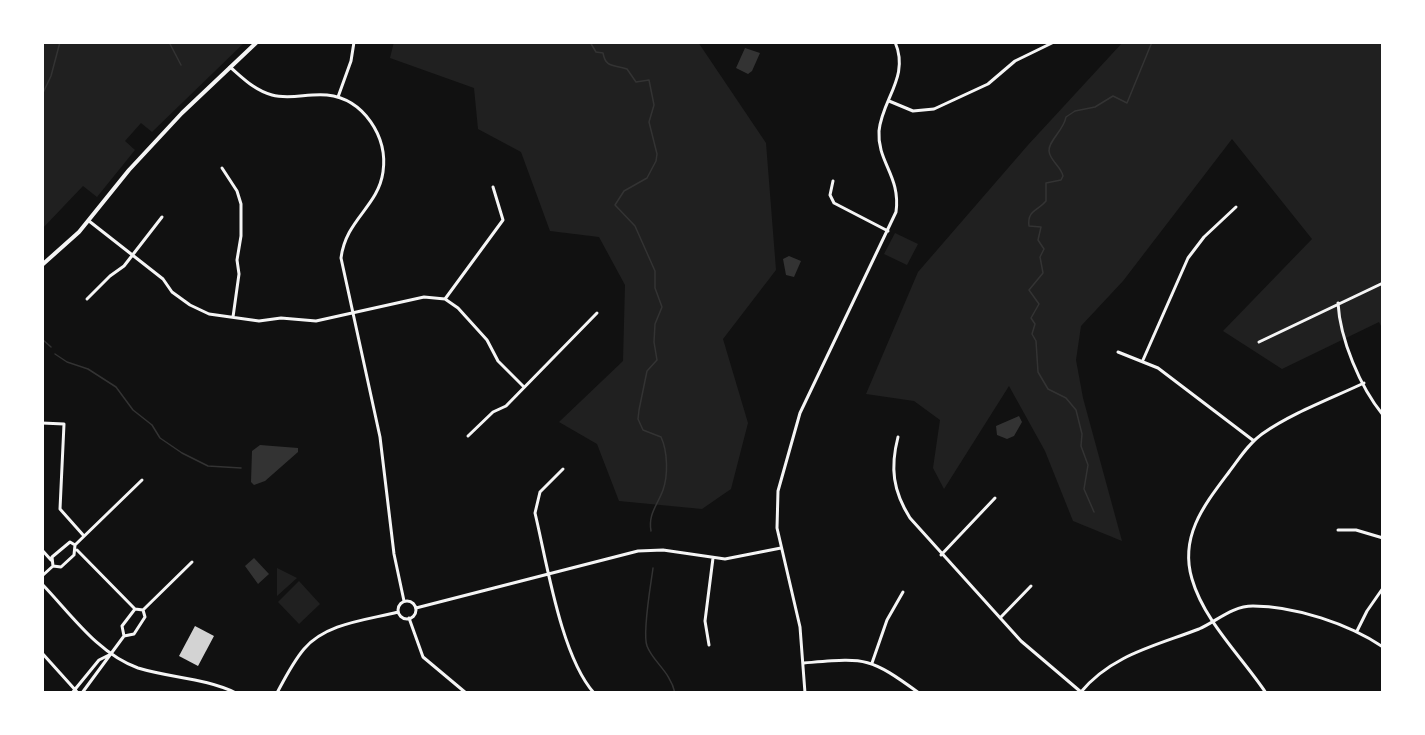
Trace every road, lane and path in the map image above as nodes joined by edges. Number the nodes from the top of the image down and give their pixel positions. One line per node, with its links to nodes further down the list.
1 (257, 42): 5 (street)
2 (354, 42): 6 (street)
3 (895, 42): 7 (street)
4 (1054, 42): 7 (street)
5 (230, 67): 6 (street); 13 (street)
6 (338, 97): 21 (street)
7 (889, 100): 14 (street)
8 (222, 168): 23 (street)
9 (833, 181): 14 (street)
10 (493, 187): 19 (street)
11 (1236, 207): 26 (street)
12 (162, 217): 15 (street)
13 (89, 221): 15 (street); 16 (street)
14 (888, 231): 41 (street)
15 (133, 255): 18 (street); 23 (street)
16 (42, 265)
17 (1383, 283): 20 (street)
18 (87, 299)
19 (445, 299): 21 (street); 28 (street)
20 (1338, 303): 24 (street); 27 (street)
21 (352, 313): 23 (street); 55 (street)
22 (597, 313): 28 (street)
23 (233, 317)
24 (1259, 342)
25 (1118, 352): 26 (street)
26 (1143, 360): 33 (street)
27 (1364, 383): 29 (street); 33 (street)
28 (524, 387): 31 (street)
29 (1383, 416)
30 (42, 423): 38 (street)
31 (468, 436)
32 (898, 437): 44 (street)
33 (1254, 441): 62 (street)
34 (563, 469): 49 (street)
35 (142, 480): 38 (street)
36 (995, 498): 44 (street)
37 (1338, 530): 39 (street)
38 (84, 536): 40 (street)
39 (1383, 538)
40 (75, 545): 43 (street); 46 (street)
41 (781, 548): 45 (street); 71 (street)
42 (42, 550): 46 (street)
43 (77, 550): 48 (street); 57 (street)
44 (940, 555): 61 (street)
45 (713, 558): 49 (street); 65 (street)
46 (51, 560): 48 (street)
47 (192, 562): 58 (street)
48 (52, 566): 50 (street)
49 (550, 574): 56 (street); 78 (street)
50 (42, 576)
51 (42, 584): 68 (street)
52 (1031, 586): 61 (street)
53 (1383, 588): 63 (street)
54 (903, 592): 72 (street)
55 (404, 601): 56 (street); 59 (street)
56 (416, 608): 60 (street)
57 (135, 609): 58 (street); 64 (street)
58 (143, 610): 64 (street)
59 (398, 612): 60 (street); 76 (street)
60 (409, 618): 77 (street)
61 (1000, 618): 74 (street)
62 (1214, 621): 63 (street); 74 (street); 81 (street)
63 (1358, 632): 66 (street)
64 (124, 636): 68 (street)
65 (709, 645)
66 (1383, 647)
67 (42, 653): 69 (street)
68 (111, 654): 73 (street); 73 (street); 75 (street)
69 (46, 658): 70 (street); 73 (street)
70 (42, 662)
71 (804, 663): 72 (street); 79 (street)
72 (872, 663): 80 (street)
73 (77, 692)
74 (1081, 692)
75 (236, 693)
76 (277, 693)
77 (466, 693)
78 (594, 693)
79 (805, 693)
80 (919, 693)
81 (1266, 693)

